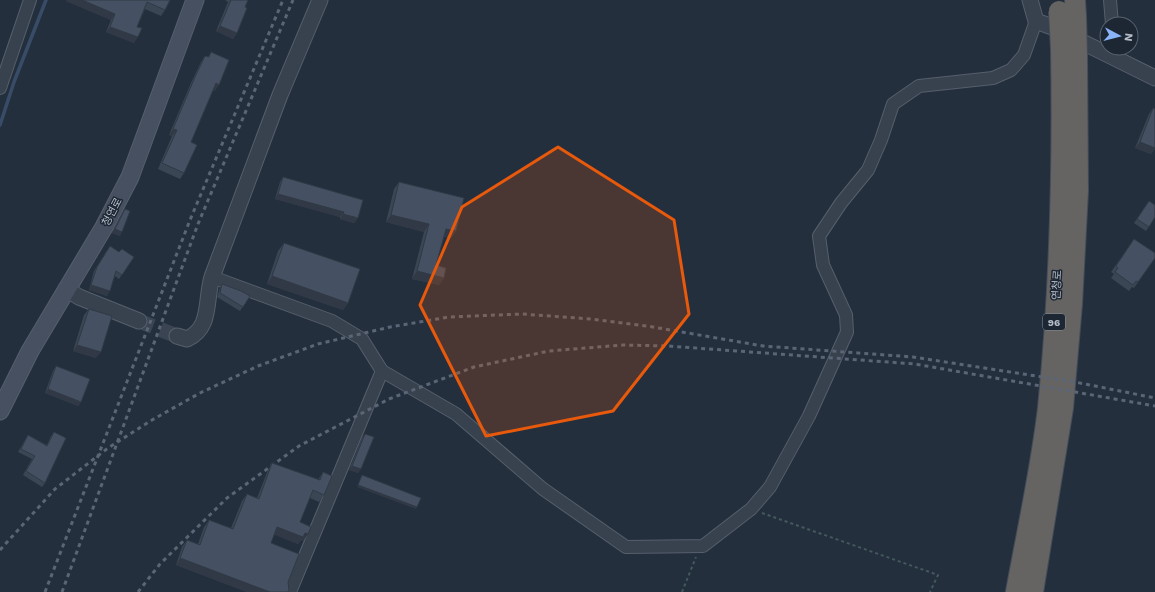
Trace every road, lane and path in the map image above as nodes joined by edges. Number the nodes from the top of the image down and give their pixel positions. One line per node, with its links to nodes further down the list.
1 (30, 0): 13 (street)
2 (195, 0): 15 (main road, 청연로)
3 (320, 0): 14 (street)
4 (1030, 0): 8 (street)
5 (1110, 0): 7 (street)
6 (1067, 7): 10 (highway, 연청로 / 96, bridge)
7 (1111, 16)
8 (1036, 21): 9 (street); 20 (street)
9 (1099, 46)
10 (1069, 52): 25 (highway, 연청로 / 96); 26 (highway, 연청로 / 96)
11 (1120, 56): 12 (street)
12 (1155, 78)
13 (0, 88)
14 (212, 277): 17 (street); 18 (street)
15 (66, 289): 16 (street); 19 (main road, 청연로)
16 (139, 321)
17 (177, 336)
18 (382, 371): 21 (street); 22 (street)
19 (0, 411)
20 (751, 509): 21 (street); 24 (path)
21 (703, 546): 23 (path)
22 (290, 592)
23 (682, 592)
24 (930, 592)
25 (1016, 592)
26 (1033, 592)

